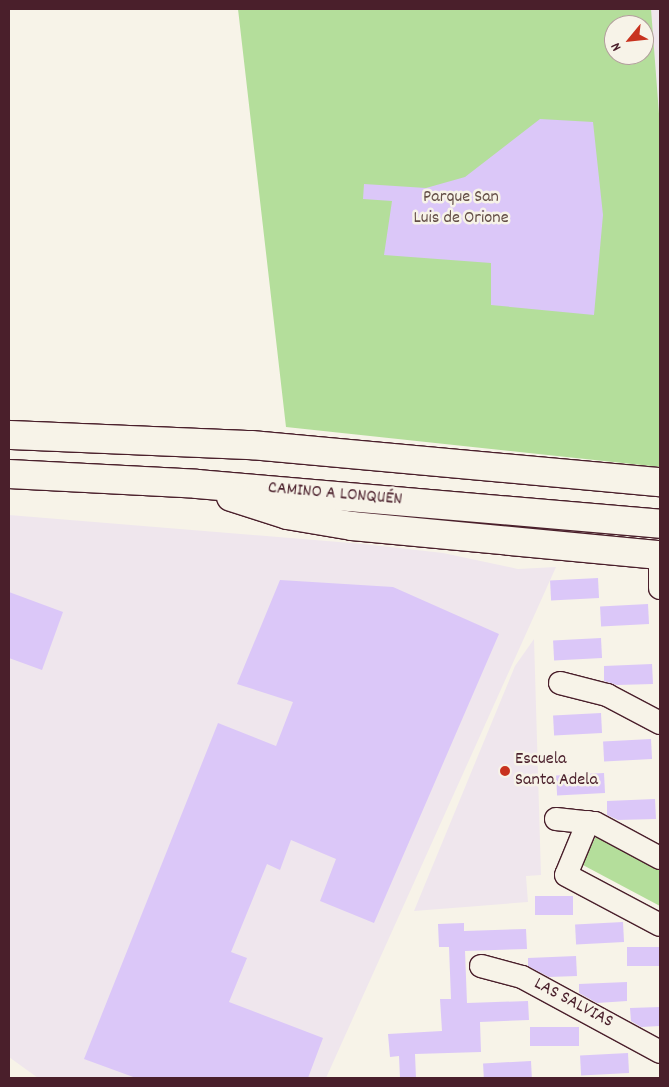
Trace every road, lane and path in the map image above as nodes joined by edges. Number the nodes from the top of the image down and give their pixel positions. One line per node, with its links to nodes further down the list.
1 (9, 435): 3 (main road)
2 (9, 474): 4 (main road, CAMINO A LONQUÉN)
3 (660, 482)
4 (197, 484): 5 (main road, CAMINO A LONQUÉN); 6 (main road)
5 (660, 524)
6 (660, 555): 7 (street)
7 (660, 588)
8 (560, 683): 9 (street)
9 (660, 723)
10 (556, 820): 11 (street)
11 (588, 822): 12 (street); 13 (street)
12 (660, 858)
13 (660, 925)
14 (481, 966): 15 (street, LAS SALVIAS)
15 (660, 1052)

